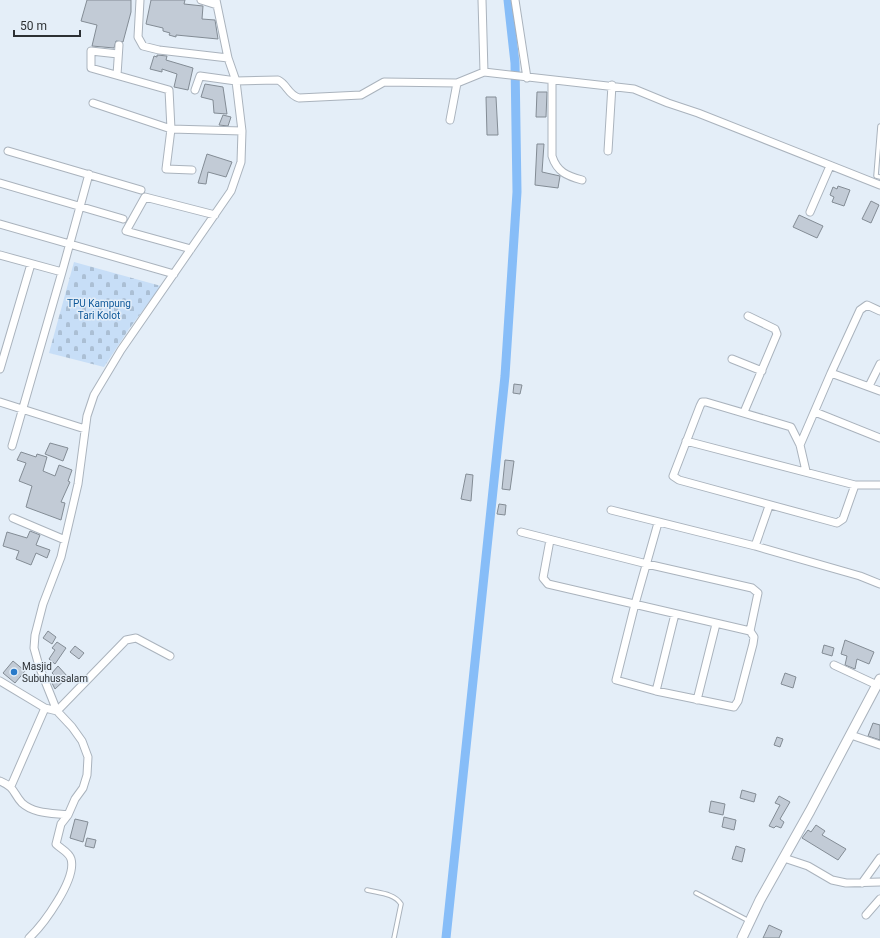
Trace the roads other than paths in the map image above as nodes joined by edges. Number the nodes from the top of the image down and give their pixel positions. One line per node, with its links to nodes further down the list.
1 (140, 0): 8 (street)
2 (201, 0): 5 (street)
3 (482, 0): 9 (street)
4 (515, 0): 11 (street)
5 (217, 2): 8 (street)
6 (119, 45): 7 (street)
7 (118, 54): 10 (street); 10 (street)
8 (228, 58): 13 (street)
9 (484, 72): 11 (street); 14 (street)
10 (117, 75): 20 (street)
11 (525, 78): 12 (street)
12 (552, 80): 15 (street); 28 (street)
13 (236, 81): 14 (street); 16 (street); 21 (street)
14 (457, 83): 18 (street)
15 (612, 85): 23 (street); 24 (street)
16 (195, 90)
17 (93, 103): 20 (street)
18 (450, 120)
19 (880, 126): 27 (lane)
20 (171, 129): 21 (street); 25 (street)
21 (242, 131): 34 (street)
22 (8, 151): 26 (street)
23 (608, 151)
24 (830, 166): 30 (street); 33 (street)
25 (192, 170)
26 (89, 174): 31 (street); 32 (street)
27 (880, 177)
28 (582, 180)
29 (0, 183): 32 (street)
30 (880, 185)
31 (141, 190)
32 (80, 207): 35 (street); 37 (street)
33 (810, 212)
34 (215, 215): 38 (street); 38 (street)
35 (123, 219)
36 (0, 224): 37 (street)
37 (70, 244): 41 (street); 42 (street)
38 (191, 249): 42 (street)
39 (0, 255): 40 (street)
40 (30, 264): 41 (street); 47 (street)
41 (62, 272): 53 (street)
42 (174, 274): 56 (street)
43 (880, 311): 49 (street)
44 (748, 316): 48 (street)
45 (732, 359): 48 (street)
46 (880, 364): 50 (street)
47 (0, 369)
48 (762, 371): 54 (street)
49 (831, 373): 50 (street); 55 (street)
50 (869, 386): 51 (street)
51 (880, 391)
52 (0, 402): 53 (street)
53 (23, 409): 56 (street); 60 (street)
54 (744, 412): 58 (street); 59 (street)
55 (815, 412): 57 (street); 59 (street)
56 (85, 429): 69 (street)
57 (880, 438)
58 (686, 442): 61 (street); 64 (street)
59 (800, 445): 61 (street)
60 (12, 446)
61 (806, 471): 62 (street)
62 (854, 485): 63 (street); 64 (street)
63 (880, 485)
64 (768, 506): 71 (street)
65 (611, 510): 67 (street)
66 (13, 518): 69 (street)
67 (658, 523): 71 (street); 72 (street)
68 (522, 532): 70 (street)
69 (65, 540): 85 (street)
70 (550, 540): 72 (street); 74 (street)
71 (755, 546): 73 (street)
72 (647, 564): 74 (street); 77 (street)
73 (880, 584)
74 (635, 604): 75 (street); 82 (street)
75 (676, 614): 76 (street); 82 (street)
76 (716, 624): 77 (street); 83 (street)
77 (750, 632): 83 (street)
78 (170, 656): 85 (street)
79 (834, 665): 81 (street)
80 (0, 681): 84 (street)
81 (878, 682): 86 (street)
82 (656, 691): 83 (street)
83 (697, 700)
84 (45, 708): 85 (street); 89 (street)
85 (58, 711): 90 (street)
86 (850, 735): 87 (street); 91 (street)
87 (880, 745)
88 (0, 781): 89 (street)
89 (11, 786): 90 (street)
90 (68, 815): 100 (street)
91 (784, 858): 93 (street); 99 (street)
92 (880, 858): 93 (street)
93 (862, 882): 94 (street)
94 (880, 882)
95 (367, 890): 101 (lane)
96 (696, 893): 99 (lane)
97 (880, 899): 98 (street)
98 (866, 915)
99 (750, 921): 102 (street)
100 (29, 938)
101 (394, 938)
102 (742, 938)

